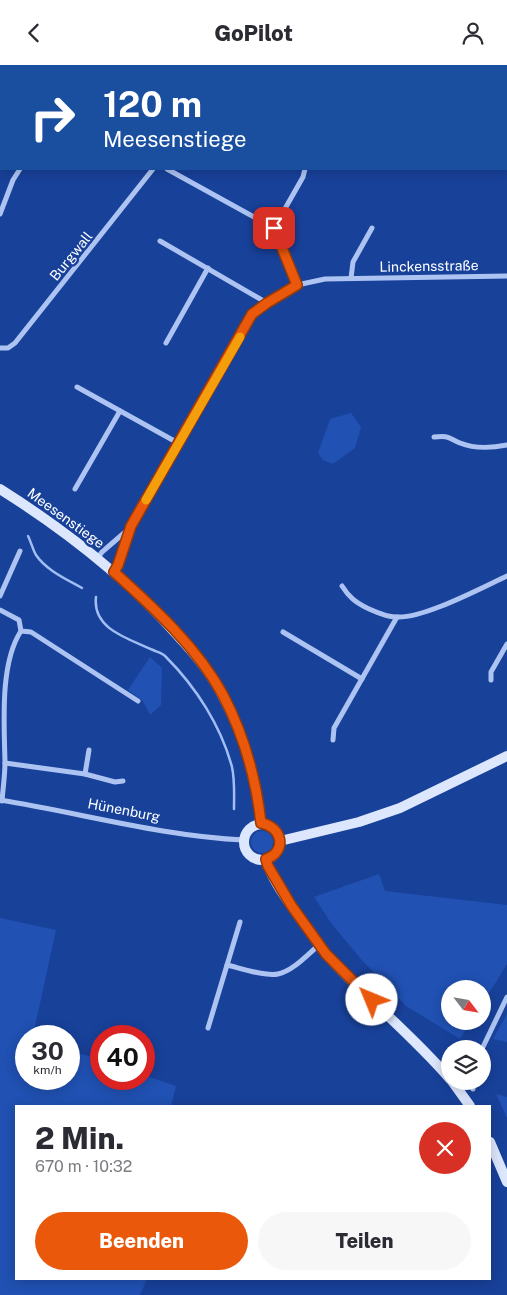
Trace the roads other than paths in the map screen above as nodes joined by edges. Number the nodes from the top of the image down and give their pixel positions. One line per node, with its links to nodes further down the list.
1 (19, 170): 5 (street)
2 (152, 170): 15 (street, Burgwall)
3 (169, 170): 6 (street)
4 (305, 170): 6 (street)
5 (0, 214)
6 (274, 228): 12 (street)
7 (372, 228): 11 (street)
8 (160, 241): 9 (street)
9 (208, 268): 13 (street); 14 (street)
10 (507, 276): 11 (street, Linckensstraße)
11 (351, 278): 12 (street, Linckensstraße)
12 (297, 285): 13 (street, Linckensstraße)
13 (267, 303): 19 (street, Linckensstraße)
14 (166, 343)
15 (0, 348)
16 (76, 387): 17 (street)
17 (120, 411): 19 (street); 22 (street)
18 (434, 437): 20 (street)
19 (178, 443): 23 (street, Linckensstraße)
20 (507, 445)
21 (0, 489): 25 (street, Meesenstiege)
22 (75, 489)
23 (131, 526): 25 (street, Linckensstraße); 26 (street, Linckensstraße)
24 (20, 551): 29 (street)
25 (97, 559): 26 (street, Meesenstiege)
26 (114, 572): 45 (street, Meesenstiege)
27 (507, 576): 31 (street)
28 (342, 586): 31 (street)
29 (0, 596)
30 (0, 610): 32 (street)
31 (397, 617): 35 (street)
32 (21, 631): 37 (street); 41 (street)
33 (283, 632): 35 (street)
34 (507, 644): 36 (street)
35 (362, 679): 38 (street)
36 (491, 681)
37 (138, 701)
38 (333, 741)
39 (89, 750): 42 (street)
40 (507, 756): 47 (street)
41 (5, 763): 42 (street); 44 (street)
42 (85, 774): 43 (street)
43 (123, 781)
44 (1, 801): 46 (street, Hünenburg)
45 (261, 823): 46 (street); 47 (street)
46 (244, 840): 48 (street)
47 (280, 841): 48 (street)
48 (266, 859): 50 (street)
49 (240, 922): 51 (street)
50 (319, 945): 51 (street); 55 (street)
51 (227, 965): 53 (street)
52 (507, 997): 54 (street)
53 (208, 1028)
54 (486, 1040)
55 (441, 1069)
56 (458, 1090): 57 (street)
57 (469, 1105)
58 (491, 1144): 59 (street)
59 (507, 1182)

